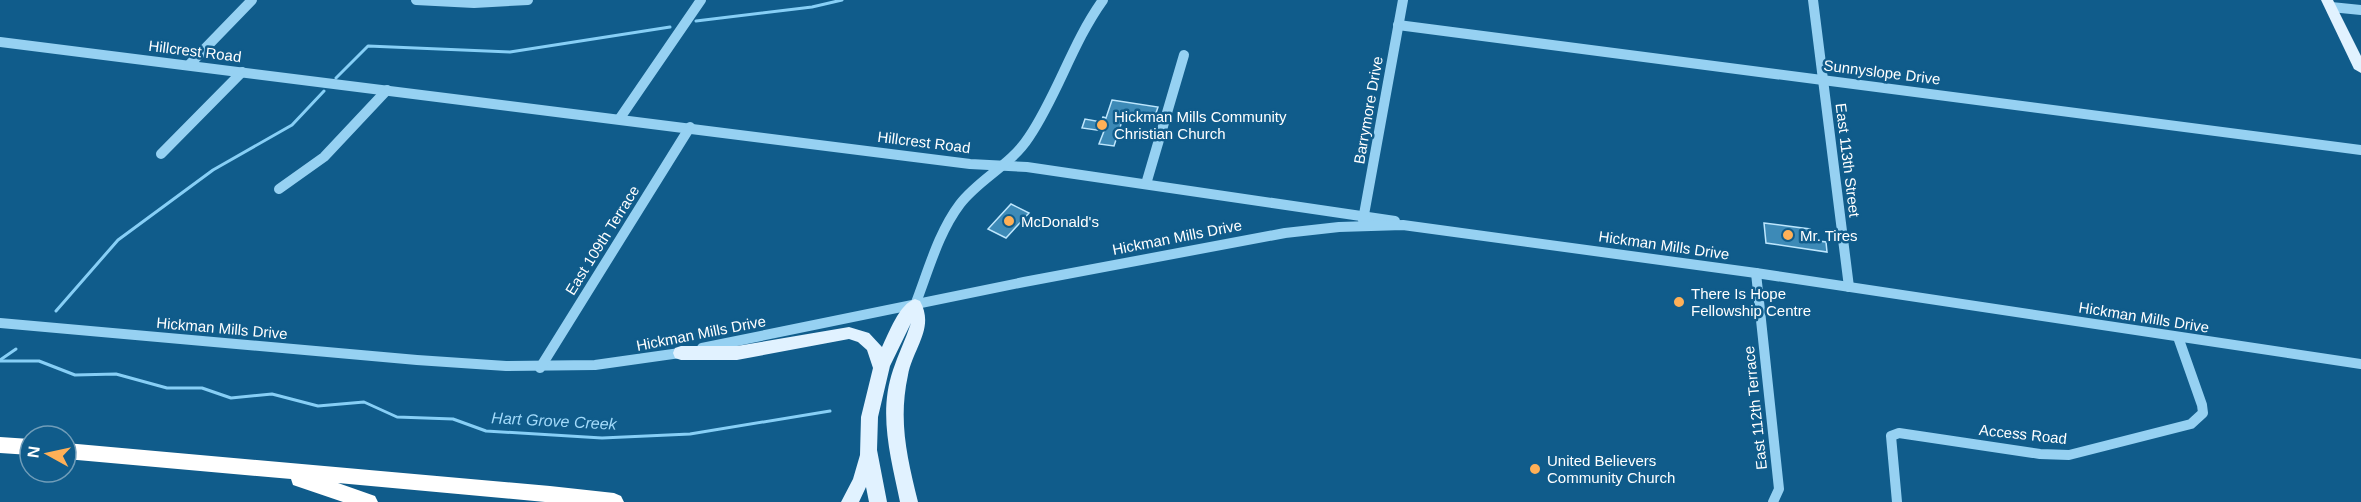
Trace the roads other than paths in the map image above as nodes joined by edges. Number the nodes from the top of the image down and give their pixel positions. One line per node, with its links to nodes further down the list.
1 (252, 0): 13 (street)
2 (416, 0): 3 (street)
3 (528, 0)
4 (701, 0): 18 (street)
5 (1103, 0): 22 (street)
6 (1403, 0): 10 (street, Barrymore Drive)
7 (1813, 0): 16 (street, East 113th Street)
8 (2329, 3): 9 (street); 14 (main road)
9 (2361, 10)
10 (1398, 25): 16 (street, Sunnyslope Drive); 25 (street, Barrymore Drive)
11 (0, 42): 13 (street, Hillcrest Road)
12 (1184, 55): 23 (street)
13 (189, 65): 15 (street, Hillcrest Road)
14 (2361, 69)
15 (242, 72): 17 (street, Hillcrest Road); 21 (street)
16 (1822, 80): 20 (street, Sunnyslope Drive); 27 (street, East 113th Street)
17 (387, 90): 18 (street, Hillcrest Road); 24 (street)
18 (620, 118): 19 (street, Hillcrest Road)
19 (690, 127): 22 (street, Hillcrest Road); 33 (street, East 109th Terrace)
20 (2361, 150)
21 (161, 154)
22 (1004, 166): 23 (street, Hillcrest Road); 28 (street)
23 (1146, 184): 25 (street, Hillcrest Road)
24 (279, 189)
25 (1363, 221): 26 (street, Hickman Mills Drive); 28 (street, Hickman Mills Drive)
26 (1756, 273): 27 (street, Hickman Mills Drive); 45 (street, East 112th Terrace)
27 (1849, 287): 30 (street, Hickman Mills Drive)
28 (915, 305): 31 (street, Hickman Mills Drive); 34 (main road); 44 (main road)
29 (0, 323): 33 (street, Hickman Mills Drive)
30 (2178, 337): 32 (street, Hickman Mills Drive); 46 (street, Access Road)
31 (681, 353): 33 (street, Hickman Mills Drive); 34 (main road)
32 (2361, 364)
33 (540, 368)
34 (882, 372): 37 (main road)
35 (0, 445): 36 (highway)
36 (18, 446)
37 (869, 451): 42 (main road); 43 (main road)
38 (78, 452): 39 (highway)
39 (275, 471): 40 (highway); 41 (highway)
40 (368, 502)
41 (614, 502)
42 (850, 502)
43 (878, 502)
44 (909, 502)
45 (1773, 502)
46 (1897, 502)

